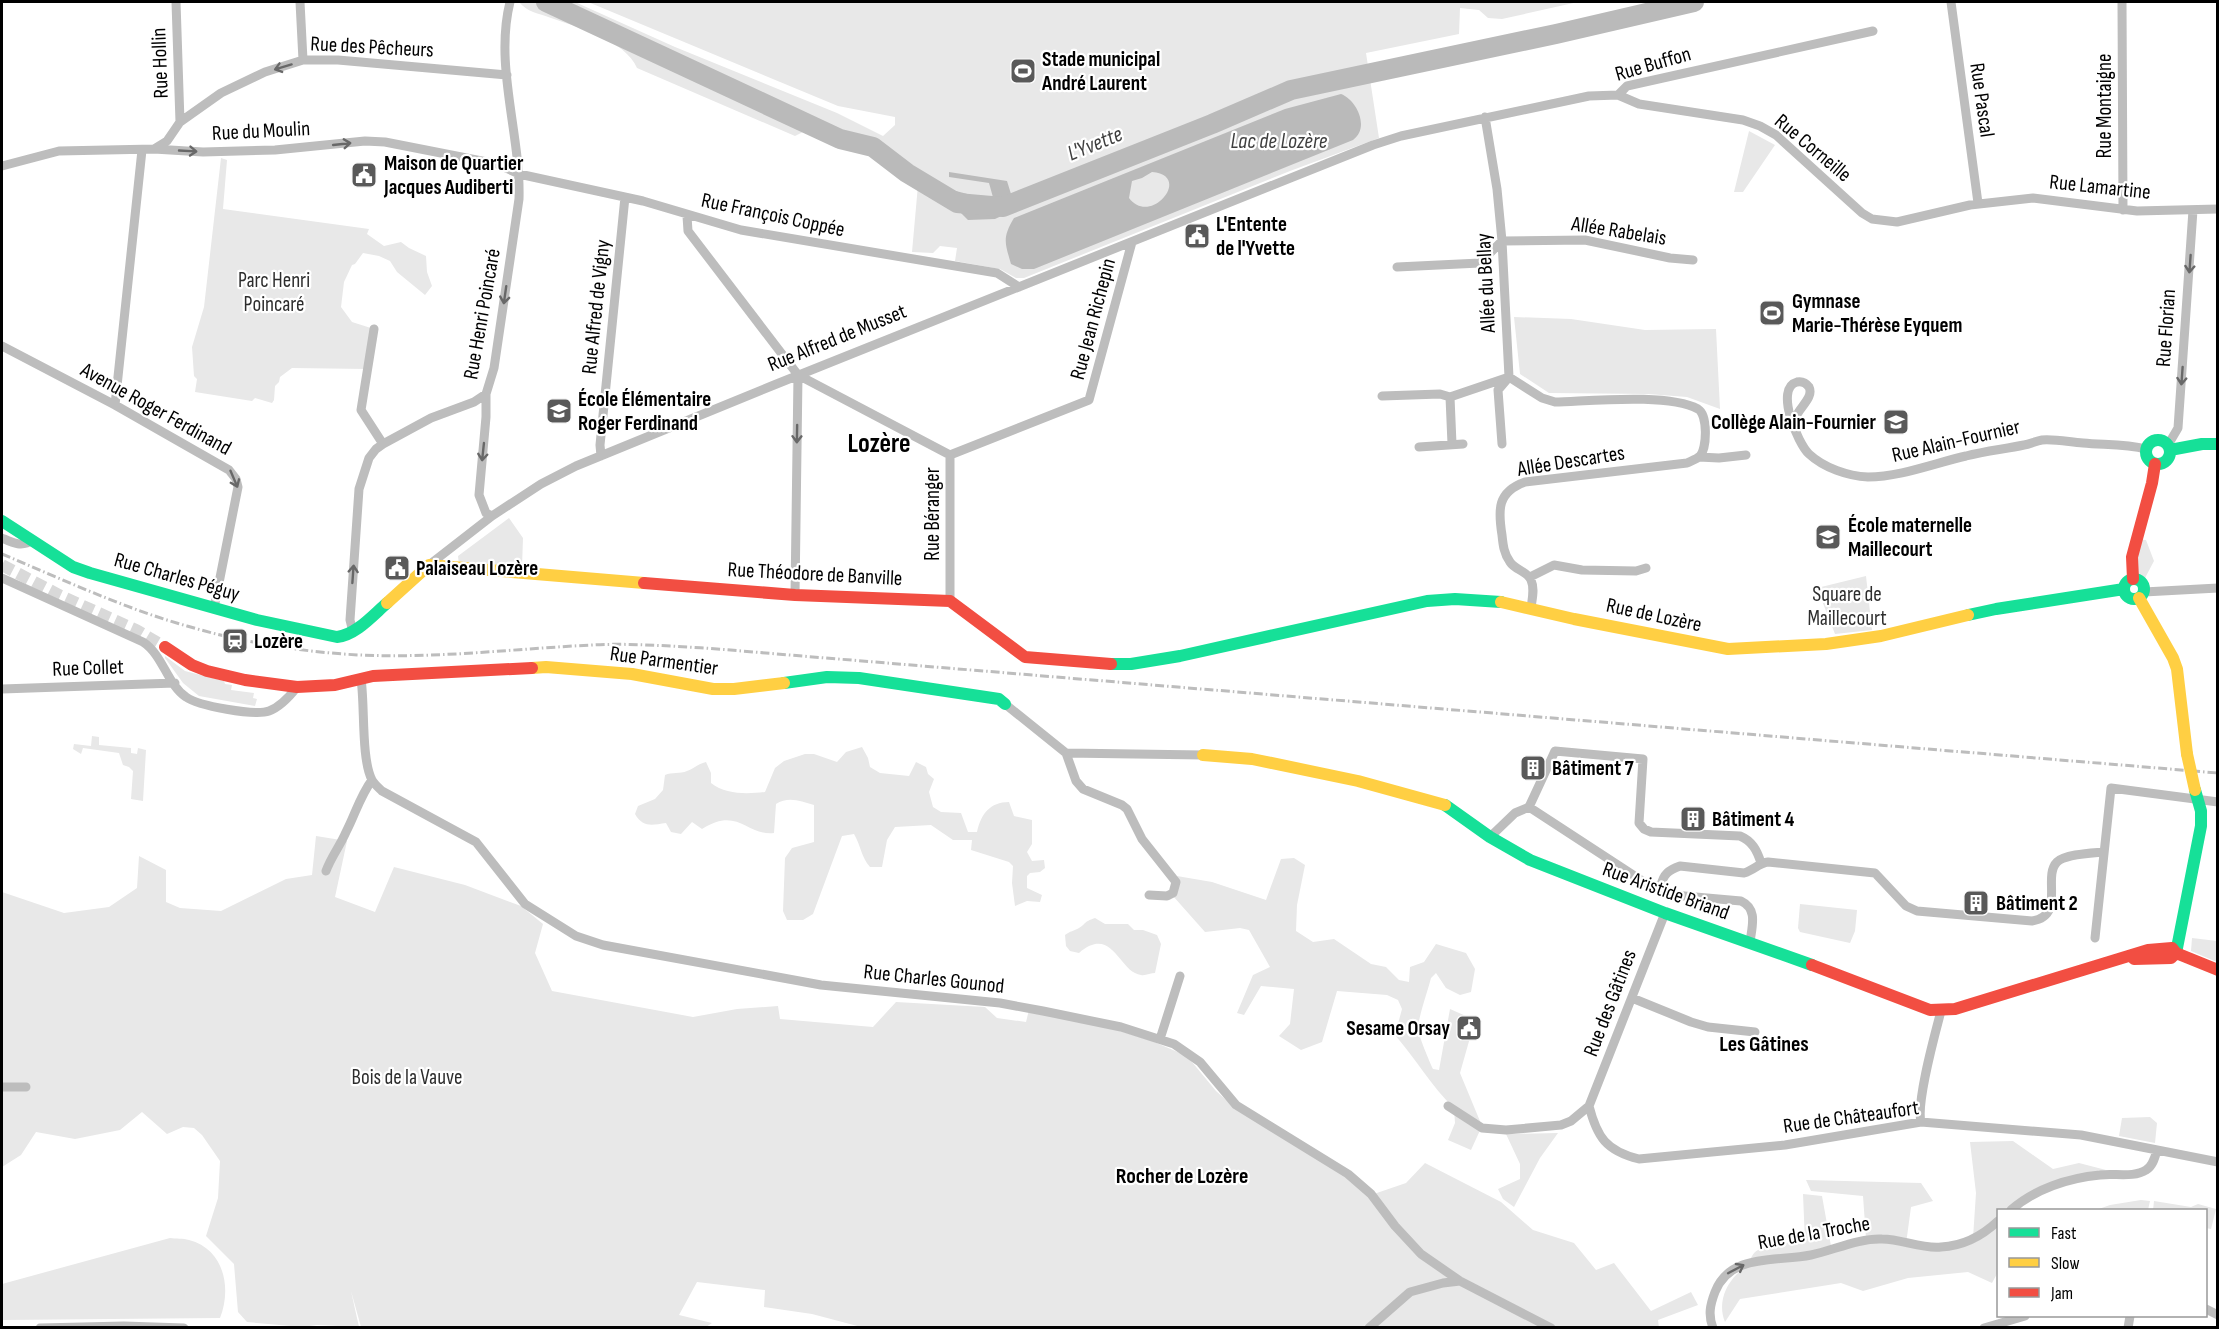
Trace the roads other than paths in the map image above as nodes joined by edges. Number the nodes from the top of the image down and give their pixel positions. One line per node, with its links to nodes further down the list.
1 (176, 2): 11 (street, Rue Hollin)
2 (300, 2): 7 (street)
3 (510, 2): 8 (street, Rue Henri Poincaré)
4 (1951, 2): 18 (street, Rue Pascal)
5 (2122, 2): 20 (street, Rue Montaigne)
6 (1873, 31): 9 (street, Rue Buffon)
7 (303, 60): 8 (street, Rue des Pêcheurs); 11 (street, Rue des Pêcheurs, one-way to 11)
8 (507, 75): 16 (street, Rue Henri Poincaré)
9 (1618, 95): 10 (street, Rue Buffon); 18 (street, Rue Corneille)
10 (1485, 117): 12 (street, Rue Buffon); 23 (street, Allée du Bellay)
11 (180, 122): 13 (street, Rue des Pêcheurs)
12 (1373, 145): 24 (street, Rue Alfred de Musset)
13 (154, 149): 14 (street, Rue du Moulin); 16 (street, Rue du Moulin, one-way to 16)
14 (142, 150): 15 (street, Rue du Moulin); 35 (street)
15 (2, 166)
16 (519, 174): 17 (street, Rue François Coppée); 32 (street, Rue Henri Poincaré, one-way to 32)
17 (625, 196): 22 (street, Rue François Coppée); 47 (street, Rue Alfred de Vigny)
18 (1978, 203): 20 (street, Rue Lamartine)
19 (2217, 209): 21 (street, Rue Lamartine)
20 (2122, 210): 21 (street, Rue Lamartine)
21 (2193, 210): 43 (street, Rue Florian, one-way to 43)
22 (687, 216): 27 (street, Rue François Coppée); 30 (street)
23 (1502, 241): 25 (street, Allée Rabelais); 26 (street); 31 (street, Allée du Bellay)
24 (1132, 242): 27 (street, Rue Alfred de Musset); 45 (street, Rue Jean Richepin)
25 (1694, 260)
26 (1397, 267)
27 (1019, 287): 30 (street, Rue Alfred de Musset)
28 (374, 329): 37 (street)
29 (2, 346): 35 (street, Avenue Roger Ferdinand)
30 (798, 375): 45 (street, Rue Béranger); 47 (street, Rue Alfred de Musset); 61 (street, one-way to 61)
31 (1509, 377): 34 (street); 40 (street, Allée du Bellay); 48 (street)
32 (486, 394): 37 (street, Rue Henri Poincaré); 50 (street, one-way to 50)
33 (1382, 396): 34 (street)
34 (1450, 397): 38 (street)
35 (115, 405): 64 (street, Avenue Roger Ferdinand, one-way to 64)
36 (1794, 428): 44 (street, Rue Alain-Fournier)
37 (383, 444): 66 (street, Rue Henri Poincaré, one-way to 37)
38 (1452, 444): 39 (street); 42 (street)
39 (1463, 444)
40 (1502, 444)
41 (2217, 444): 43 (street)
42 (1419, 447)
43 (2169, 448): 44 (street); 49 (street)
44 (2146, 449): 49 (street)
45 (950, 455): 63 (street, Rue Béranger)
46 (1746, 455): 48 (street, Allée Descartes)
47 (601, 456): 50 (street, Rue Alfred de Musset)
48 (1699, 457): 56 (street, Allée Descartes)
49 (2155, 464): 58 (street)
50 (492, 516): 54 (street, Rue Alfred de Musset)
51 (2, 521): 53 (street, Rue Charles Péguy)
52 (2, 538): 53 (street)
53 (32, 540): 64 (street, Rue Charles Péguy)
54 (429, 565): 61 (street, Rue Théodore de Banville); 66 (street, Rue Alfred de Musset)
55 (1646, 568): 56 (street)
56 (1530, 577): 65 (street)
57 (2, 578): 69 (street)
58 (2133, 579): 60 (street); 62 (street)
59 (2217, 588): 62 (street)
60 (2124, 589): 62 (street); 65 (street, Rue de Lozère)
61 (795, 595): 63 (street, Rue Théodore de Banville)
62 (2141, 595): 76 (street, bridge)
63 (950, 601): 65 (street, Rue de Lozère)
64 (214, 608): 66 (street, Rue Charles Péguy)
65 (1531, 608)
66 (353, 632)
67 (165, 647): 70 (street, Rue Parmentier)
68 (356, 680): 70 (street, Rue Parmentier); 72 (street, Rue Parmentier); 75 (street)
69 (175, 683): 70 (street); 71 (street, Rue Collet)
70 (297, 687)
71 (2, 689)
72 (1005, 704): 73 (street)
73 (1066, 753): 74 (street); 84 (street)
74 (1203, 755): 79 (street, Rue Aristide Briand)
75 (372, 780): 82 (street); 94 (street, Rue Charles Gounod)
76 (2196, 795): 77 (street); 80 (street); 88 (street)
77 (2217, 802)
78 (1529, 807): 79 (street); 81 (street); 83 (street)
79 (1490, 837): 85 (street, Rue Aristide Briand)
80 (2103, 852): 81 (street); 86 (street)
81 (1761, 863): 83 (street)
82 (326, 871)
83 (1661, 886): 87 (street)
84 (1149, 895)
85 (1665, 913): 87 (street, Rue Aristide Briand); 91 (street, Rue des Gâtines)
86 (2095, 938)
87 (1750, 942): 92 (street, Rue Aristide Briand)
88 (2176, 953): 89 (street, Rue Aristide Briand); 92 (street, Rue Aristide Briand)
89 (2217, 970)
90 (1180, 976): 94 (street)
91 (1632, 998): 93 (street); 98 (street, Rue des Gâtines)
92 (1941, 1011): 99 (street)
93 (1755, 1032)
94 (1160, 1039): 104 (street, Rue Charles Gounod)
95 (26, 1086): 96 (street)
96 (2, 1087)
97 (1448, 1106): 98 (street)
98 (1589, 1106): 99 (street, Rue de Châteaufort)
99 (1921, 1122): 100 (street, Rue de Châteaufort)
100 (2157, 1150): 101 (street, Rue de Châteaufort); 102 (street)
101 (2217, 1162)
102 (2012, 1209)
103 (1997, 1222): 110 (street, Rue de la Troche, one-way to 103)
104 (1460, 1281): 108 (street); 109 (street, Rue Charles Gounod)
105 (2022, 1317): 111 (street)
106 (39, 1328): 107 (street)
107 (184, 1328)
108 (1369, 1328)
109 (1551, 1328)
110 (1713, 1328)
111 (1984, 1328)

